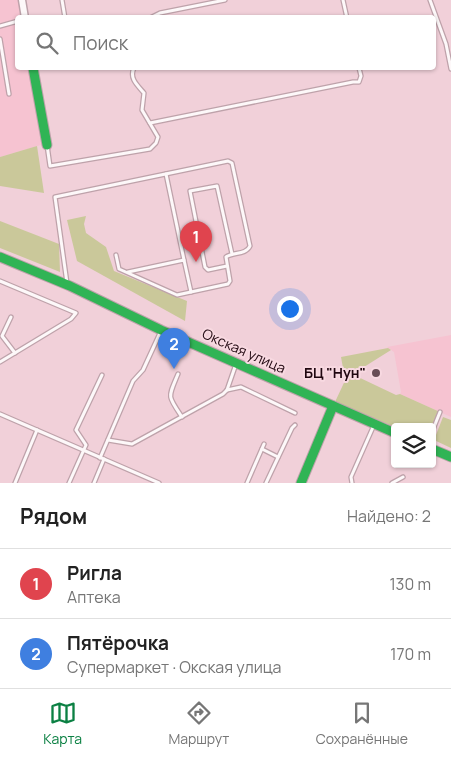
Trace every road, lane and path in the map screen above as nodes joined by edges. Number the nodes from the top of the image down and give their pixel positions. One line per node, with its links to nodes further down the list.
1 (22, 0): 6 (street)
2 (62, 0): 7 (lane)
3 (225, 0): 8 (lane)
4 (343, 0): 9 (lane)
5 (430, 0): 10 (lane)
6 (24, 15)
7 (65, 15)
8 (156, 15)
9 (346, 15)
10 (435, 15)
11 (436, 16): 15 (lane)
12 (15, 22): 13 (lane)
13 (0, 26)
14 (0, 39): 19 (lane)
15 (451, 68)
16 (34, 70): 21 (main road)
17 (133, 70): 20 (lane)
18 (360, 70): 20 (lane)
19 (9, 94)
20 (150, 123): 21 (lane)
21 (47, 145)
22 (166, 174): 23 (lane); 26 (lane); 32 (lane)
23 (232, 254): 27 (lane); 27 (lane)
24 (116, 255): 28 (lane)
25 (1, 260): 32 (main road, Окская улица)
26 (184, 260): 28 (lane); 33 (lane)
27 (227, 266): 29 (lane)
28 (127, 272): 33 (lane)
29 (230, 279): 30 (lane); 33 (lane)
30 (225, 280)
31 (0, 281): 36 (lane)
32 (68, 286): 35 (main road, Окская улица)
33 (191, 292)
34 (10, 317): 36 (lane)
35 (161, 330): 38 (main road, Окская улица); 52 (lane)
36 (15, 353): 37 (lane)
37 (0, 362)
38 (236, 363): 41 (lane); 42 (main road, Окская улица)
39 (178, 374): 46 (lane)
40 (102, 375): 55 (lane)
41 (227, 390): 44 (lane); 46 (lane)
42 (334, 404): 48 (main road, Окская улица); 67 (main road)
43 (440, 412): 47 (lane)
44 (295, 413)
45 (0, 414): 50 (lane)
46 (182, 417): 52 (lane)
47 (436, 423)
48 (374, 424): 51 (main road, Окская улица); 68 (lane)
49 (295, 425): 57 (lane)
50 (37, 430): 55 (lane); 61 (lane)
51 (391, 431)
52 (108, 440): 59 (lane)
53 (264, 444): 54 (lane)
54 (262, 449): 57 (lane); 65 (lane)
55 (83, 450): 59 (lane); 62 (lane)
56 (436, 451): 58 (main road)
57 (278, 457): 66 (lane)
58 (451, 457)
59 (102, 458): 63 (lane); 64 (lane)
60 (403, 477): 69 (lane)
61 (15, 483)
62 (69, 483)
63 (94, 483)
64 (159, 483)
65 (247, 483)
66 (266, 483)
67 (301, 483)
68 (352, 483)
69 (392, 483)

